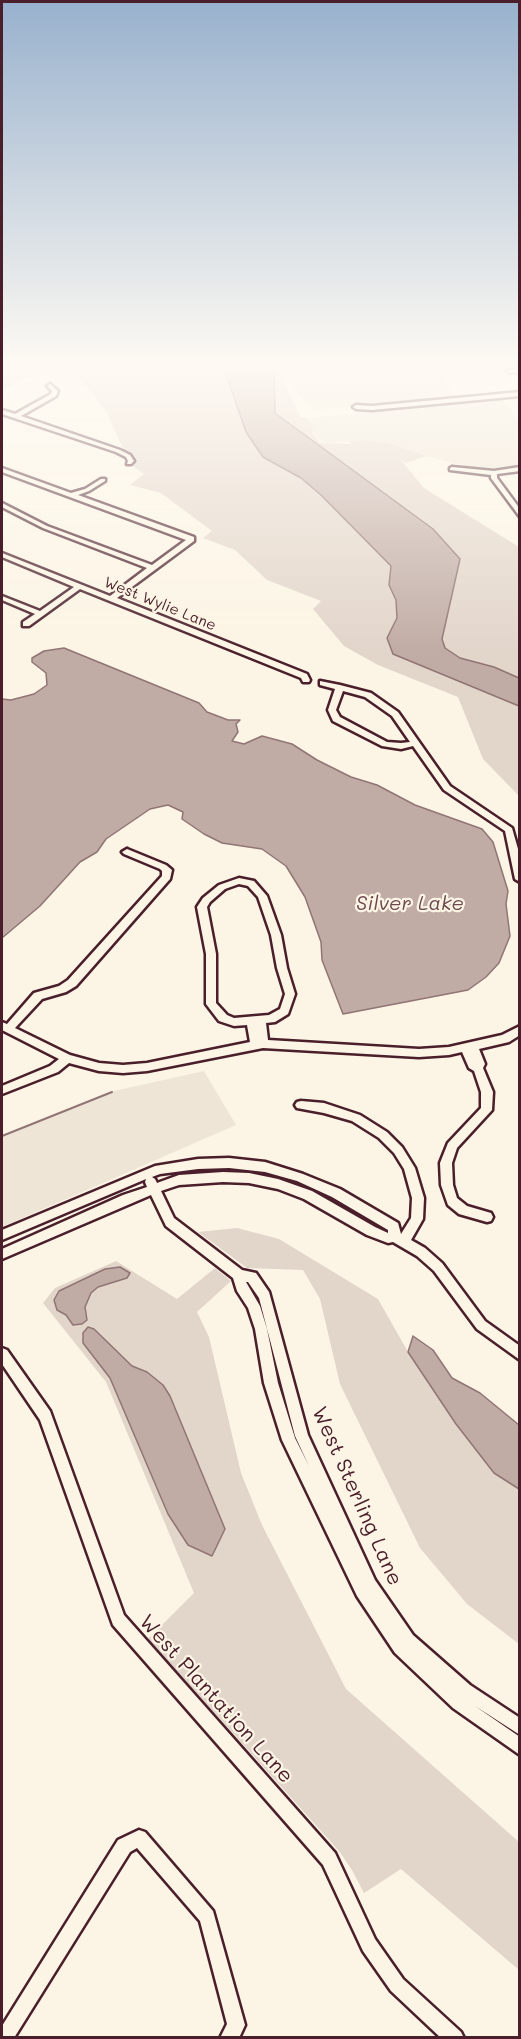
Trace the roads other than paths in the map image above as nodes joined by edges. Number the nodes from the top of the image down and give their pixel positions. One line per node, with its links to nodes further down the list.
1 (452, 469): 4 (street)
2 (519, 469): 4 (street)
3 (2, 470): 6 (street)
4 (494, 473): 8 (street)
5 (103, 480): 6 (street)
6 (72, 495): 10 (street)
7 (2, 506): 10 (street)
8 (519, 515)
9 (2, 555): 11 (street, West Wylie Lane)
10 (153, 568): 13 (street)
11 (80, 586): 13 (street, West Wylie Lane); 14 (street)
12 (2, 598): 14 (street)
13 (111, 598): 16 (street, West Wylie Lane)
14 (41, 614): 15 (street)
15 (26, 624)
16 (306, 680)
17 (323, 683): 18 (street)
18 (340, 687): 19 (street); 19 (street)
19 (416, 743): 21 (street)
20 (127, 852): 23 (street)
21 (519, 879)
22 (256, 1021): 22 (street); 25 (street)
23 (5, 1028): 27 (street)
24 (519, 1030): 26 (street)
25 (260, 1044): 26 (street); 27 (street)
26 (469, 1048): 32 (street)
27 (68, 1058): 28 (street)
28 (2, 1090)
29 (301, 1105): 34 (street)
30 (147, 1174): 31 (street, West Sterling Lane); 33 (street); 34 (street)
31 (153, 1188): 34 (street); 35 (street); 36 (street, West Sterling Lane)
32 (487, 1217)
33 (2, 1235)
34 (399, 1239): 38 (street)
35 (2, 1254)
36 (239, 1275): 39 (street, West Sterling Lane); 40 (street, West Sterling Lane)
37 (2, 1354): 43 (street, West Plantation Lane)
38 (519, 1354)
39 (519, 1727)
40 (519, 1747)
41 (233, 2031): 42 (street)
42 (4, 2037)
43 (455, 2037)

